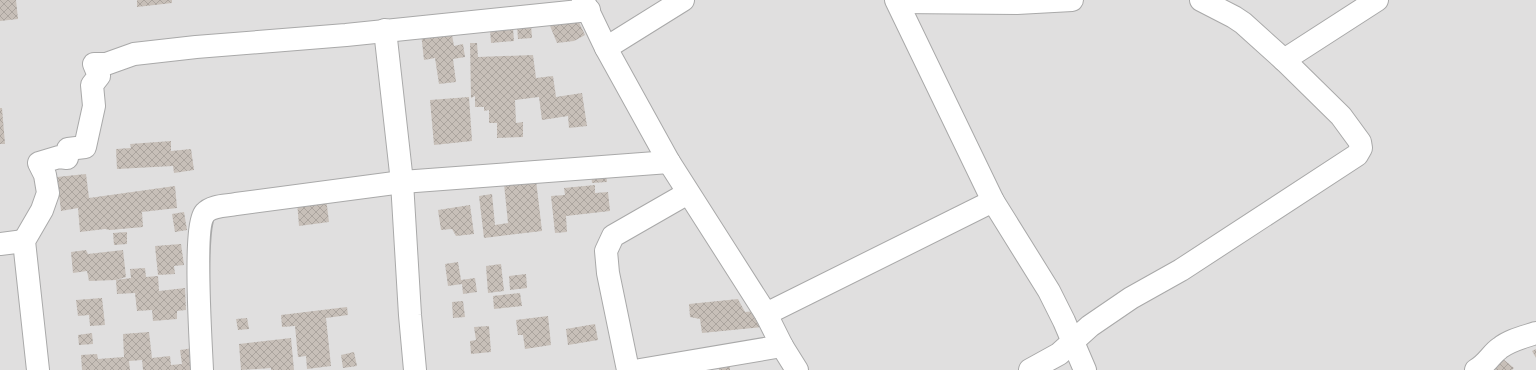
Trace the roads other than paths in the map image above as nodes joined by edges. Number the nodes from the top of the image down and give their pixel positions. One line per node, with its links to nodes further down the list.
1 (683, 0): 8 (street)
2 (1072, 0): 5 (street)
3 (1201, 0): 9 (street)
4 (1377, 0): 9 (street)
5 (897, 1): 13 (street)
6 (586, 5): 7 (street); 8 (street)
7 (384, 30): 11 (street); 14 (street)
8 (606, 48): 10 (street)
9 (1284, 60): 18 (street)
10 (669, 162): 11 (street); 12 (street)
11 (402, 182): 21 (street); 22 (street)
12 (688, 192): 16 (street); 23 (street)
13 (993, 201): 16 (street); 18 (street)
14 (24, 241): 15 (street); 20 (street)
15 (0, 244)
16 (766, 314): 19 (street)
17 (1536, 333): 28 (street)
18 (1073, 342): 26 (street); 27 (street)
19 (782, 346): 24 (street); 25 (street)
20 (38, 370)
21 (202, 370)
22 (415, 370)
23 (628, 370)
24 (640, 370)
25 (797, 370)
26 (1030, 370)
27 (1085, 370)
28 (1476, 370)

